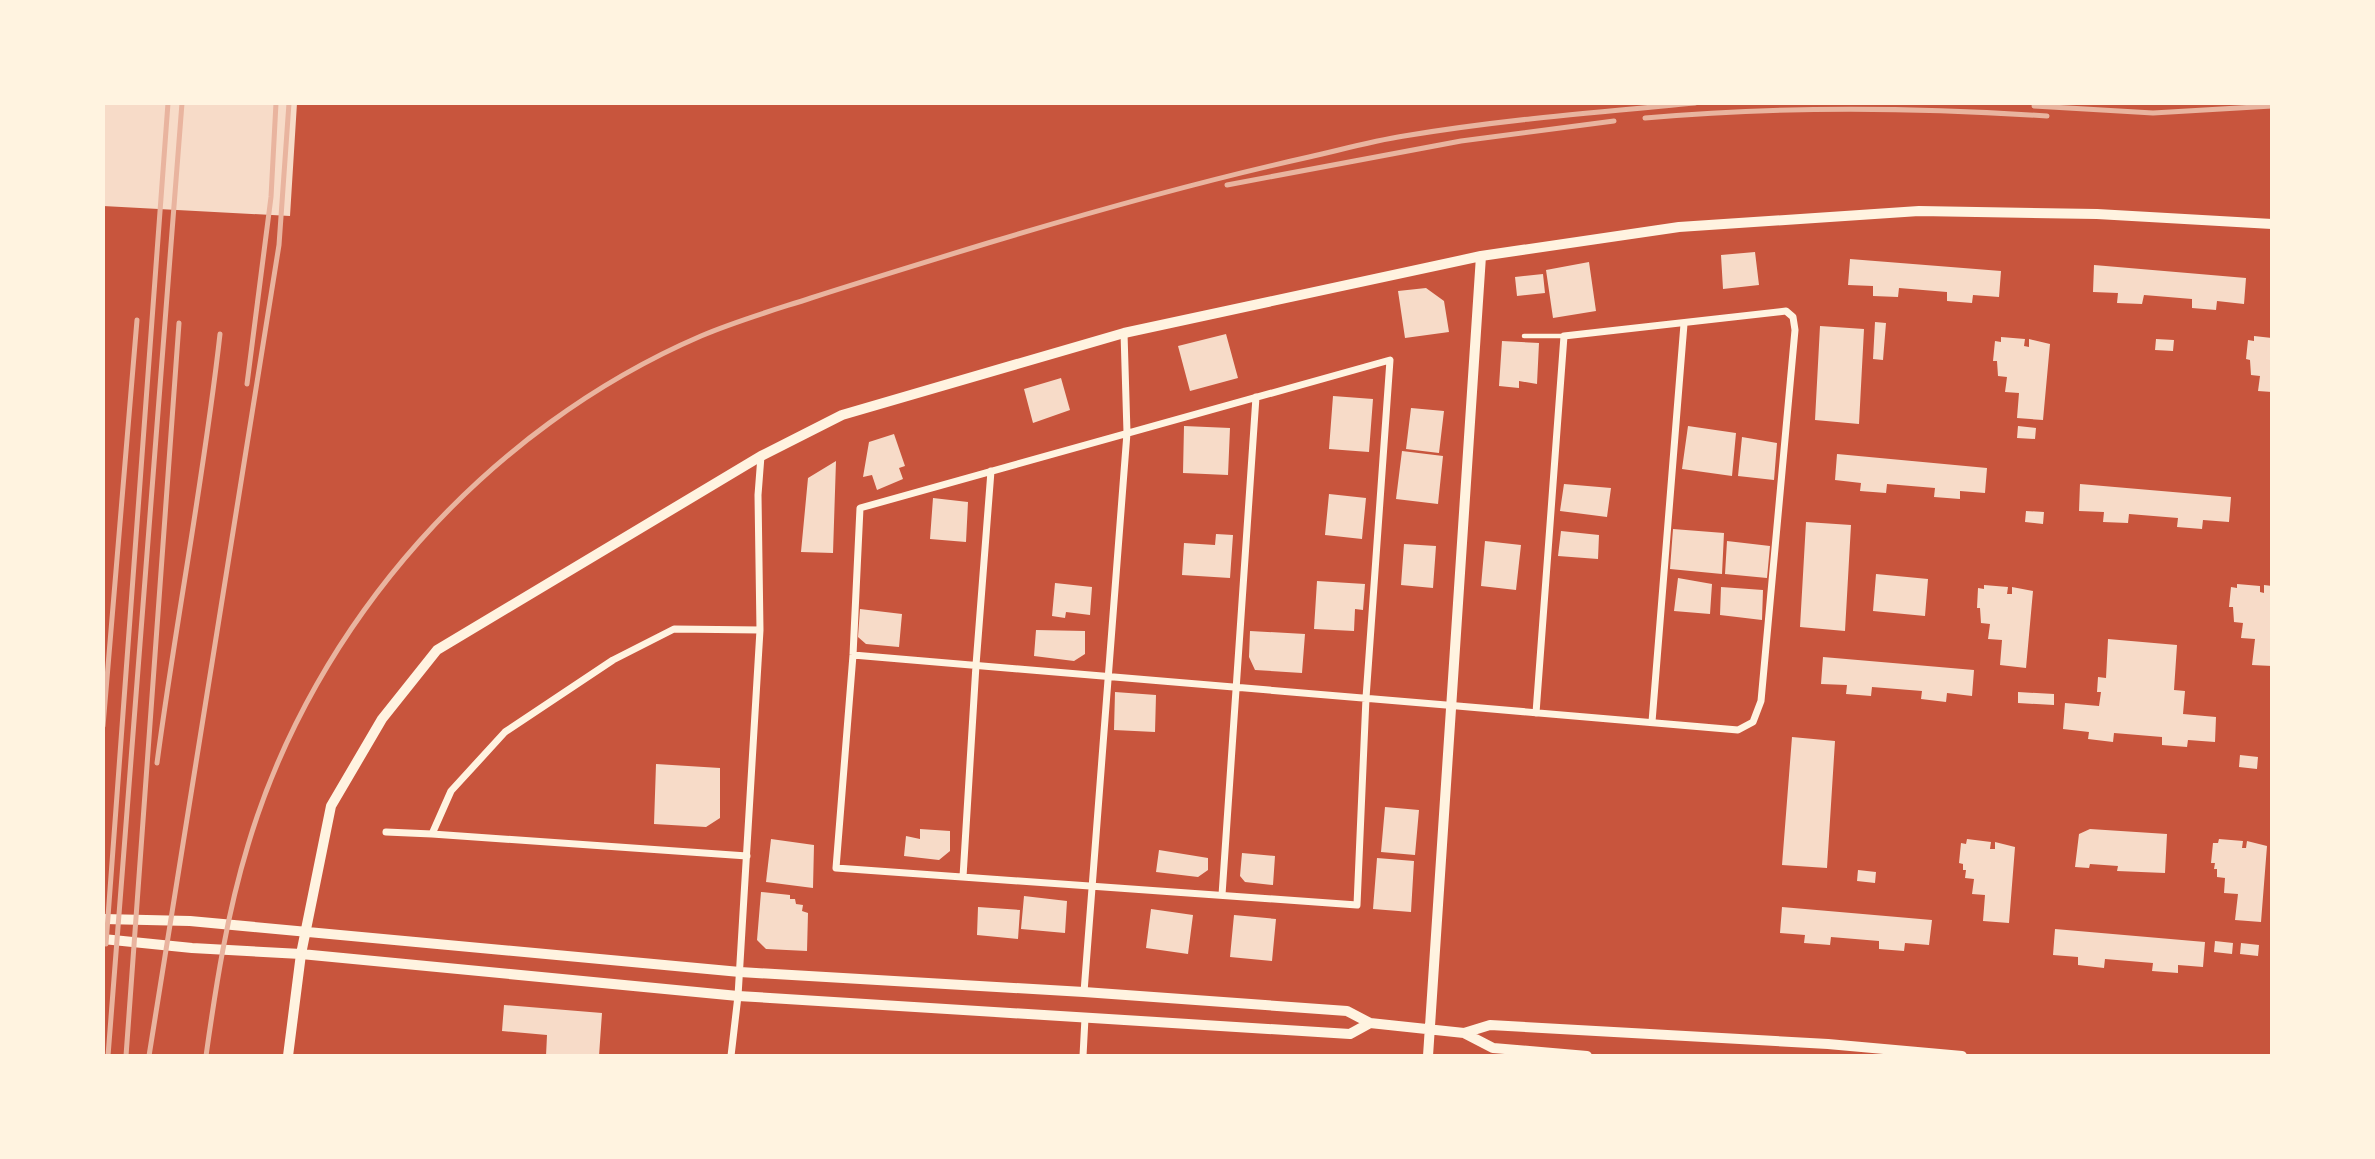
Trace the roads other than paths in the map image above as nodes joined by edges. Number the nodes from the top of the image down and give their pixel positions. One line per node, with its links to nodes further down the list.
1 (2272, 224): 2 (street)
2 (1481, 256): 4 (street); 17 (street)
3 (1685, 324): 6 (street); 19 (street); 19 (street)
4 (1124, 333): 8 (street); 9 (street)
5 (1524, 336): 6 (lane)
6 (1564, 336): 18 (street)
7 (1256, 397): 8 (street); 15 (street); 16 (street)
8 (1128, 433): 10 (street); 14 (street)
9 (761, 456): 11 (street); 27 (street)
10 (991, 471): 12 (street); 13 (street)
11 (760, 630): 21 (street); 22 (street)
12 (853, 655): 13 (street); 23 (street)
13 (976, 665): 14 (street); 23 (street)
14 (1108, 676): 15 (street); 24 (street)
15 (1236, 687): 16 (street); 25 (street)
16 (1367, 698): 17 (street); 25 (street)
17 (1452, 705): 18 (street); 35 (street)
18 (1536, 713): 19 (street)
19 (1652, 722)
20 (386, 832): 21 (street)
21 (432, 834): 22 (street)
22 (747, 856): 30 (street)
23 (963, 877): 24 (street)
24 (1092, 886): 25 (street); 31 (street)
25 (1222, 895)
26 (103, 919): 27 (street)
27 (305, 931): 29 (street); 30 (street)
28 (103, 939): 29 (street)
29 (300, 954): 32 (street); 37 (street)
30 (740, 972): 31 (street); 32 (street)
31 (1084, 992): 34 (street)
32 (738, 996): 33 (street); 38 (street)
33 (1085, 1018): 34 (street); 39 (street)
34 (1370, 1023): 35 (street)
35 (1431, 1030): 36 (street); 40 (street)
36 (1464, 1033): 41 (street); 42 (street)
37 (288, 1056)
38 (731, 1056)
39 (1083, 1056)
40 (1429, 1056)
41 (1587, 1056)
42 (1962, 1056)

